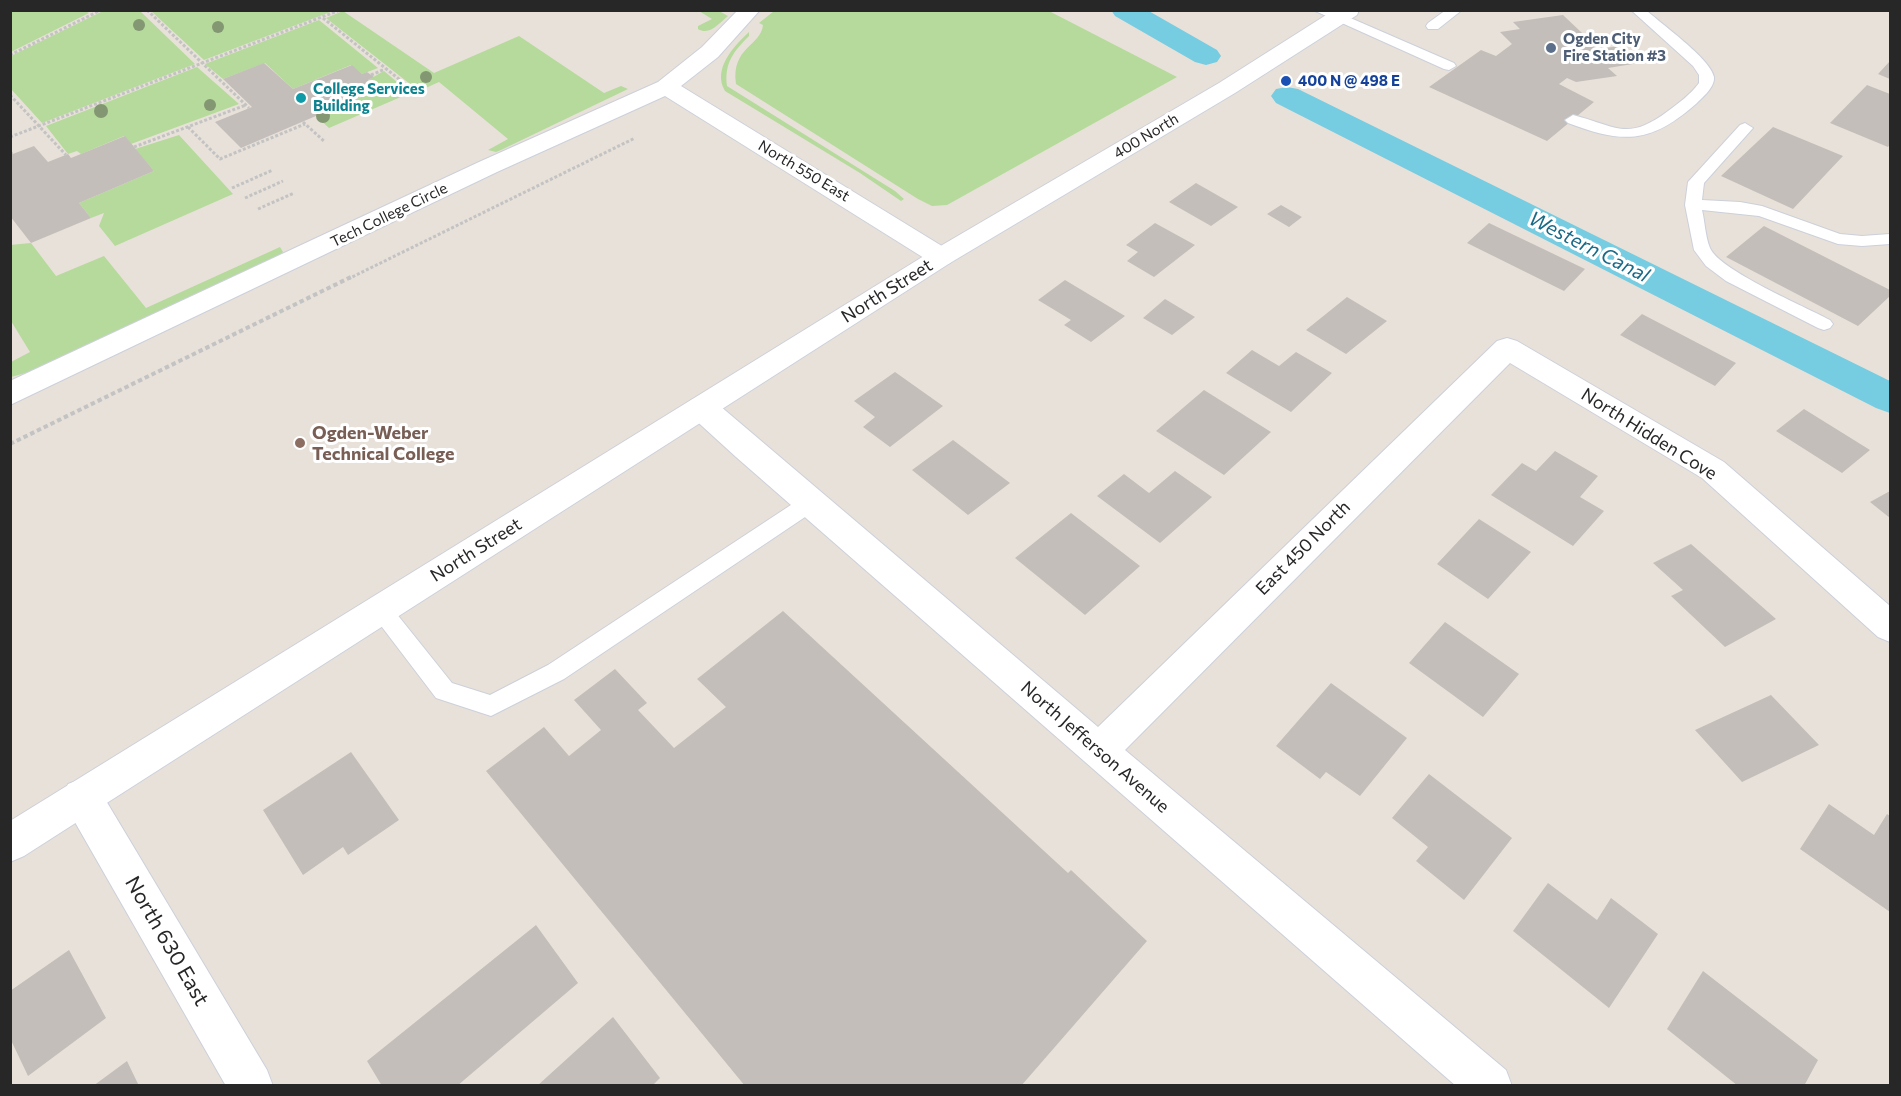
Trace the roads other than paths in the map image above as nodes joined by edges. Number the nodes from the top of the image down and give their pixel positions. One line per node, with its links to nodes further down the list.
1 (750, 10): 7 (street, Tech College Circle)
2 (1456, 10): 5 (lane)
3 (1637, 10): 8 (lane)
4 (1335, 13): 6 (lane); 12 (street, 400 North)
5 (1433, 26)
6 (1449, 66)
7 (666, 87): 12 (street, North 550 East); 15 (street, Tech College Circle)
8 (1573, 120)
9 (1745, 128): 10 (lane)
10 (1693, 206): 11 (lane); 13 (lane)
11 (1890, 239)
12 (941, 257): 16 (street, North Street)
13 (1824, 324)
14 (1506, 348): 19 (street, North Hidden Cove); 20 (street, East 450 North)
15 (10, 394)
16 (702, 408): 17 (street, North Jefferson Avenue); 18 (street, North Street)
17 (810, 503): 18 (lane); 20 (street, North Jefferson Avenue)
18 (380, 610): 21 (street, North Street)
19 (1890, 627)
20 (1100, 750): 24 (street, North Jefferson Avenue)
21 (82, 797): 22 (street, North Street); 23 (street, North 630 East)
22 (10, 843)
23 (251, 1086)
24 (1490, 1086)

